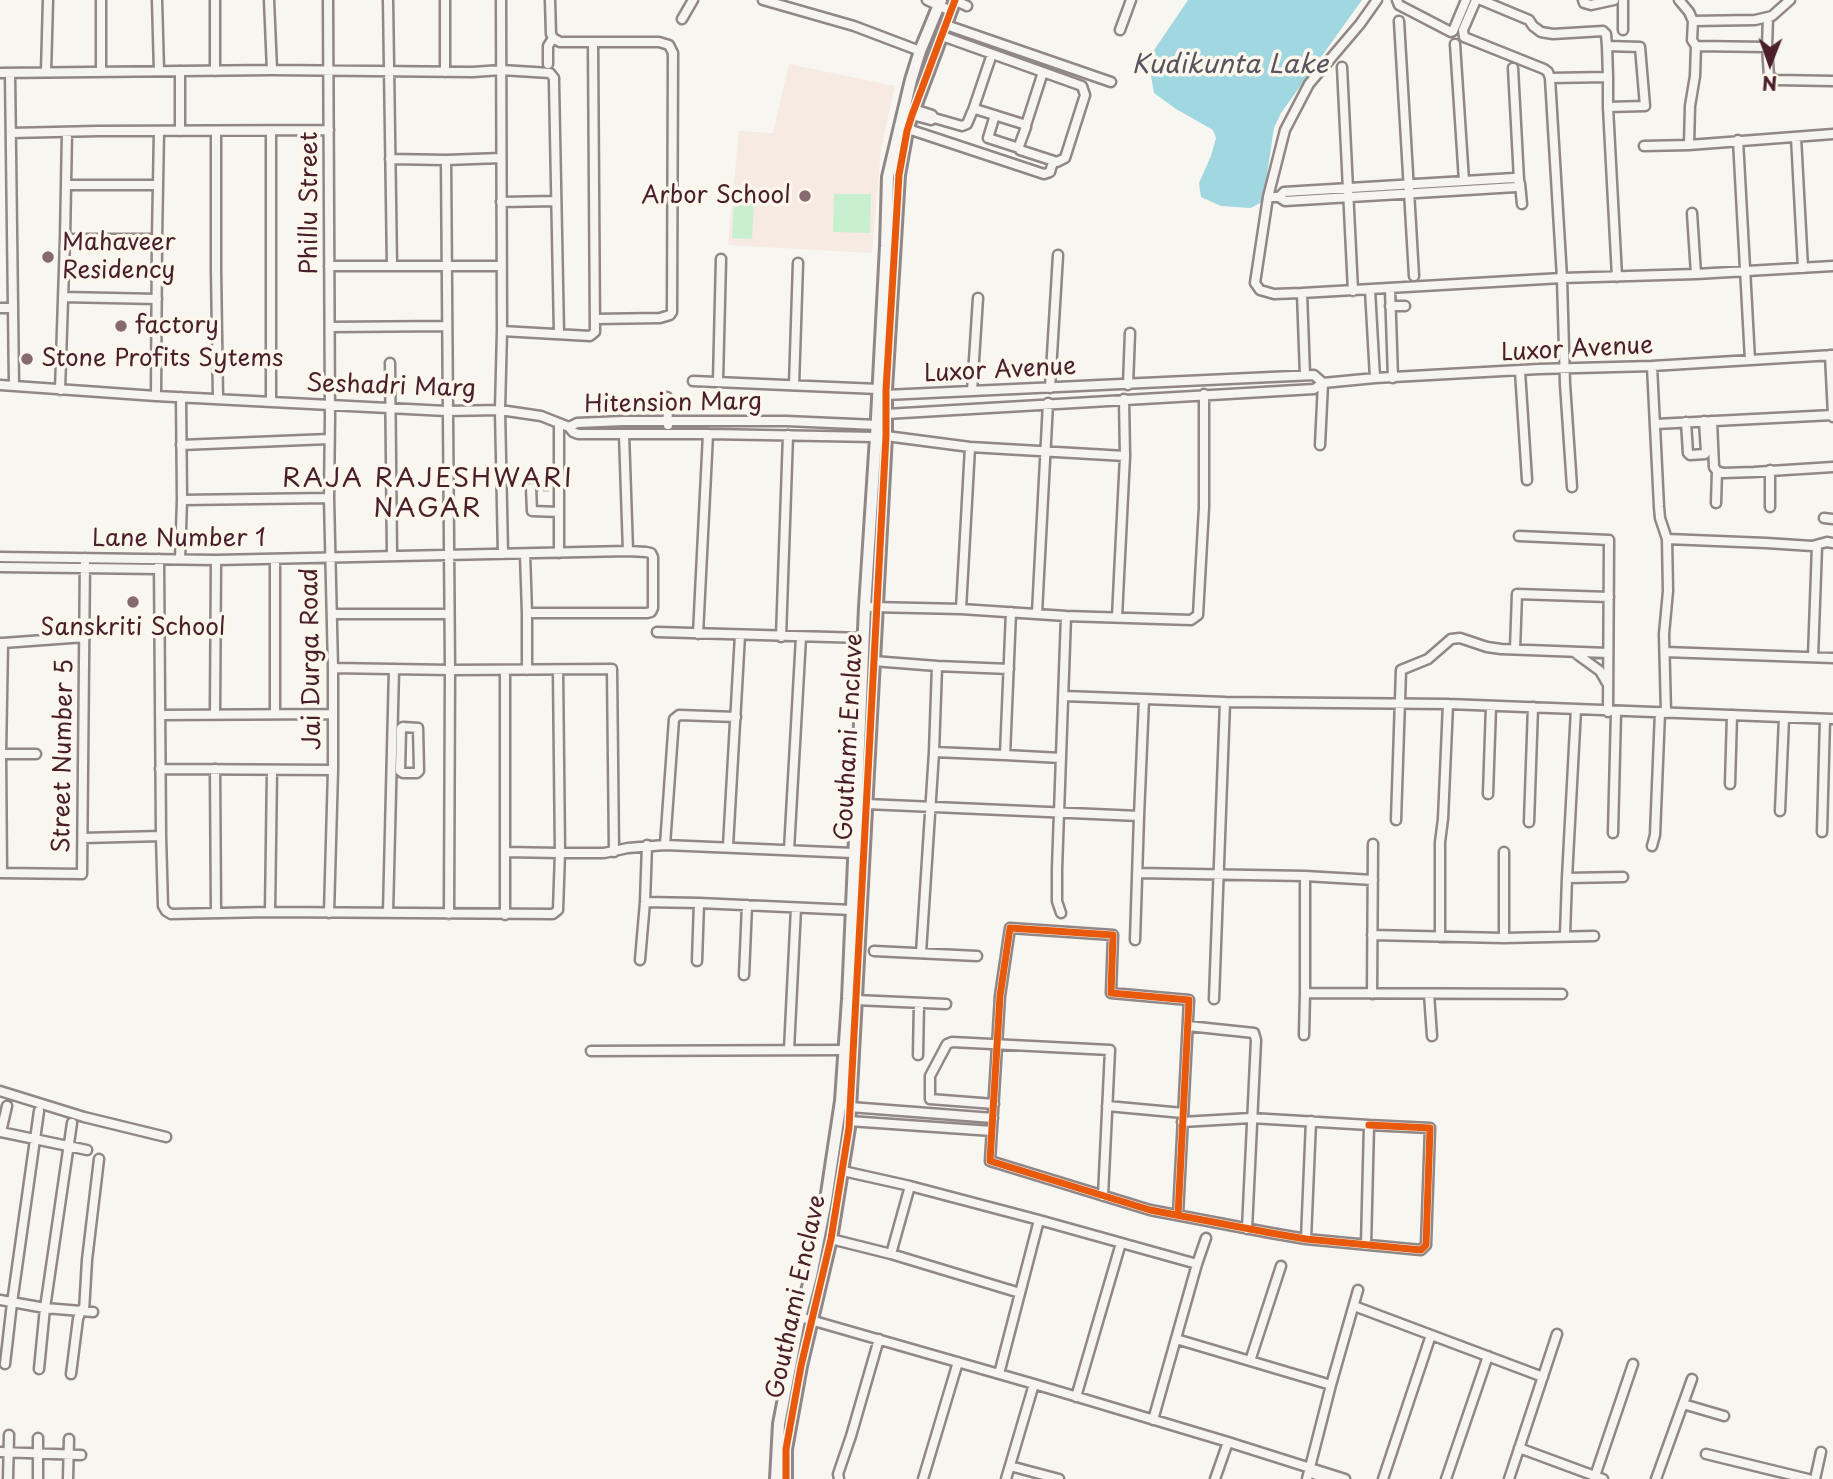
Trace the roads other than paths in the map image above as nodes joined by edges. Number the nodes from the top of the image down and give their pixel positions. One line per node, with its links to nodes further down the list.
1 (48, 0): 54 (street)
2 (101, 0): 55 (street)
3 (157, 0): 51 (street)
4 (215, 0): 53 (street)
5 (269, 0): 48 (street)
6 (328, 0): 49 (street, Phillu Street)
7 (388, 0): 56 (street)
8 (444, 0): 57 (street)
9 (501, 0): 50 (street)
10 (550, 0): 37 (street)
11 (693, 0): 31 (street)
12 (762, 0): 43 (street)
13 (927, 0): 26 (street)
14 (1132, 0): 34 (street)
15 (1377, 0): 94 (street)
16 (1398, 0): 17 (street)
17 (1466, 0)
18 (1476, 0): 62 (street)
19 (1481, 0): 40 (street)
20 (1583, 0): 21 (street)
21 (1614, 0)
22 (1623, 0): 35 (street)
23 (1679, 0): 29 (street)
24 (1689, 0): 29 (street)
25 (1790, 0): 30 (street)
26 (940, 3): 27 (street); 43 (street, Gouthami Enclave)
27 (954, 3): 28 (street); 36 (street, Gouthami Enclave)
28 (967, 6)
29 (1689, 12): 33 (street)
30 (1768, 17): 33 (street); 42 (street)
31 (682, 19)
32 (1399, 21): 92 (street)
33 (1693, 21): 41 (street)
34 (1119, 30)
35 (1623, 30)
36 (944, 31): 44 (street); 64 (street); 67 (street, Gouthami Enclave)
37 (553, 38): 38 (street); 45 (street)
38 (593, 42): 126 (street); 126 (street)
39 (1455, 44): 88 (street)
40 (1607, 46): 61 (street); 65 (street)
41 (1696, 46): 42 (street); 81 (street)
42 (1767, 47): 63 (street)
43 (920, 51): 151 (street, Gouthami Enclave)
44 (992, 54): 58 (street); 66 (street)
45 (548, 64)
46 (1342, 66): 93 (street)
47 (1513, 68): 89 (street)
48 (272, 70): 49 (street); 53 (street)
49 (328, 70): 56 (street); 71 (street, Phillu Street)
50 (501, 70): 57 (street); 84 (street); 95 (street)
51 (159, 71): 52 (street); 55 (street)
52 (180, 71): 53 (street); 73 (street)
53 (215, 71)
54 (46, 72): 55 (street); 60 (street)
55 (101, 72)
56 (389, 72): 57 (street); 85 (street)
57 (445, 72)
58 (1043, 72): 69 (street); 87 (street)
59 (0, 73): 60 (street)
60 (10, 73): 77 (street)
61 (1608, 76): 62 (street); 65 (street)
62 (1550, 78): 114 (street)
63 (1833, 80)
64 (1111, 82)
65 (1608, 107): 113 (street)
66 (973, 110): 67 (street); 68 (street)
67 (913, 112): 70 (street, Gouthami Enclave)
68 (995, 115): 69 (street); 83 (street)
69 (1026, 125): 83 (street)
70 (908, 128): 87 (street); 151 (street, Gouthami Enclave)
71 (329, 130): 75 (street); 104 (street, Phillu Street)
72 (159, 131): 73 (street); 76 (street); 91 (street)
73 (180, 131): 74 (street)
74 (216, 131): 75 (street); 156 (street)
75 (271, 131): 158 (street)
76 (67, 132): 77 (street); 90 (street)
77 (11, 133): 125 (street)
78 (1833, 134): 79 (street)
79 (1796, 137): 80 (street); 109 (street)
80 (1738, 140): 81 (street); 110 (street)
81 (1689, 145): 82 (street)
82 (1644, 146)
83 (1019, 148): 87 (street)
84 (501, 158): 86 (street); 96 (street)
85 (390, 159): 86 (street); 105 (street)
86 (446, 160): 106 (street)
87 (1053, 162)
88 (1464, 181): 89 (street); 92 (street)
89 (1519, 182): 92 (street); 97 (street)
90 (65, 185): 91 (street); 99 (street)
91 (158, 185): 100 (street)
92 (1409, 189): 93 (street); 112 (street)
93 (1348, 193): 94 (street); 117 (street)
94 (1268, 197): 118 (street)
95 (556, 201): 96 (street); 131 (street)
96 (501, 202): 107 (street)
97 (1522, 204)
98 (1692, 213): 111 (street)
99 (65, 239): 100 (street); 119 (street)
100 (158, 239): 121 (street)
101 (1058, 255): 148 (street)
102 (721, 259): 142 (street)
103 (797, 263): 145 (street)
104 (330, 266): 105 (street); 128 (street, Phillu Street)
105 (391, 266): 106 (street)
106 (447, 266): 107 (street); 127 (street)
107 (501, 266): 129 (street)
108 (1833, 266): 109 (street)
109 (1803, 268): 110 (street)
110 (1744, 271): 111 (street); 133 (street)
111 (1696, 274): 113 (street)
112 (1414, 276)
113 (1617, 277): 114 (street)
114 (1562, 278): 115 (street); 136 (street)
115 (1390, 289): 116 (street); 122 (street)
116 (1370, 290): 117 (street); 139 (street)
117 (1353, 291): 118 (street)
118 (1302, 293): 138 (street)
119 (63, 297): 121 (street); 149 (street)
120 (978, 298): 150 (street)
121 (157, 299): 153 (street)
122 (1391, 306): 123 (street); 140 (street)
123 (1405, 306)
124 (0, 308): 125 (street)
125 (13, 308): 147 (street)
126 (595, 319): 131 (street)
127 (447, 326): 128 (street); 163 (street)
128 (330, 327): 160 (street, Phillu Street)
129 (502, 331): 131 (street); 162 (street)
130 (1130, 333): 146 (street)
131 (559, 334)
132 (1831, 355): 133 (street, Luxor Avenue); 165 (street)
133 (1750, 360): 135 (street, Luxor Avenue)
134 (390, 363): 161 (street)
135 (1652, 366): 136 (street, Luxor Avenue); 169 (street)
136 (1565, 369): 137 (street, Luxor Avenue); 188 (street)
137 (1520, 371): 140 (street, Luxor Avenue); 187 (street)
138 (1305, 375): 143 (street, Luxor Avenue); 146 (street, Luxor Avenue)
139 (1375, 378): 140 (street, Luxor Avenue); 143 (street, Luxor Avenue)
140 (1393, 378)
141 (693, 381): 142 (street, Luxor Avenue)
142 (718, 382): 145 (street, Luxor Avenue)
143 (1323, 383): 152 (street, Luxor Avenue); 180 (street)
144 (0, 385): 147 (street, Seshadri Marg)
145 (794, 385): 151 (street, Luxor Avenue)
146 (1128, 385): 148 (street, Luxor Avenue)
147 (14, 386): 149 (street, Seshadri Marg)
148 (1050, 388): 150 (street, Luxor Avenue)
149 (60, 390): 153 (street, Seshadri Marg)
150 (972, 391): 151 (street, Luxor Avenue)
151 (882, 393): 164 (street, Gouthami Enclave); 171 (street, Gouthami Enclave)
152 (1204, 394): 157 (street, Luxor Avenue); 225 (street)
153 (156, 396): 154 (street, Seshadri Marg)
154 (180, 397): 156 (street, Seshadri Marg); 179 (street)
155 (667, 397): 166 (street)
156 (218, 398): 158 (street, Seshadri Marg)
157 (1125, 399): 159 (street, Luxor Avenue); 183 (street)
158 (271, 402): 160 (street, Seshadri Marg)
159 (1048, 403): 164 (street, Luxor Avenue); 182 (street)
160 (330, 405): 161 (street, Seshadri Marg); 178 (street, Jai Durga Road)
161 (390, 408): 163 (street, Seshadri Marg); 207 (street)
162 (500, 410): 163 (street, Seshadri Marg); 167 (street, Seshadri Marg); 204 (street)
163 (446, 411): 206 (street)
164 (886, 414): 177 (street, Gouthami Enclave)
165 (1833, 416): 168 (street)
166 (667, 421): 171 (street, Hitension Marg); 172 (street, Hitension Marg); 174 (street)
167 (559, 423): 172 (street, Seshadri Marg); 191 (street)
168 (1707, 423): 170 (street); 170 (street); 186 (street)
169 (1656, 424): 170 (street); 199 (street)
170 (1686, 424)
171 (877, 425): 177 (street, Gouthami Enclave)
172 (569, 427): 173 (street, Hitension Marg)
173 (624, 433): 174 (street, Hitension Marg); 202 (street)
174 (668, 433): 175 (street, Hitension Marg)
175 (708, 434): 176 (street, Hitension Marg); 227 (street)
176 (788, 435): 177 (street, Hitension Marg); 230 (street)
177 (881, 437): 181 (street, Hitension Marg); 217 (street, Gouthami Enclave)
178 (329, 439): 179 (street); 192 (street, Jai Durga Road)
179 (181, 445): 193 (street)
180 (1320, 445)
181 (970, 447): 182 (street, Hitension Marg); 218 (street)
182 (1046, 452): 183 (street, Hitension Marg); 221 (street)
183 (1125, 456): 225 (street)
184 (1833, 467): 185 (street)
185 (1769, 470): 186 (street); 196 (street)
186 (1717, 471): 194 (street)
187 (1527, 480)
188 (1572, 487)
189 (531, 488): 197 (street)
190 (549, 488): 191 (street)
191 (559, 488): 197 (street)
192 (328, 498): 193 (street); 209 (street, Jai Durga Road)
193 (182, 499): 210 (street)
194 (1716, 503)
195 (548, 506): 197 (street)
196 (1770, 507)
197 (559, 509): 203 (street)
198 (1519, 536): 216 (street)
199 (1667, 539): 201 (street); 236 (street)
200 (1833, 543): 201 (street)
201 (1816, 546): 238 (street)
202 (628, 551): 203 (street, Lane Number 1); 219 (street, Lane Number 1)
203 (559, 553): 205 (street, Lane Number 1)
204 (503, 554): 205 (street, Lane Number 1); 206 (street, Lane Number 1)
205 (525, 554): 219 (street)
206 (449, 555): 207 (street, Lane Number 1); 223 (street)
207 (392, 556): 209 (street, Lane Number 1)
208 (0, 557): 213 (street, Lane Number 1)
209 (331, 557): 211 (street, Lane Number 1); 222 (street, Jai Durga Road)
210 (180, 559): 212 (street, Lane Number 1); 214 (street, Lane Number 1)
211 (275, 559): 212 (street, Lane Number 1); 259 (street)
212 (216, 560): 261 (street)
213 (85, 563): 214 (street, Lane Number 1); 215 (street); 229 (street, Street Number 5)
214 (159, 564): 263 (street)
215 (0, 567)
216 (1609, 597): 234 (street); 237 (street)
217 (870, 607): 218 (street); 232 (street, Gouthami Enclave); 240 (street, Gouthami Enclave)
218 (961, 609): 220 (street)
219 (527, 612): 247 (street)
220 (1011, 612): 221 (street); 244 (street)
221 (1037, 613): 224 (street)
222 (332, 614): 223 (street); 242 (street, Jai Durga Road)
223 (449, 614): 245 (street)
224 (1066, 616): 225 (street); 250 (street)
225 (1117, 617)
226 (657, 632): 227 (street)
227 (698, 634): 228 (street)
228 (740, 635): 230 (street); 265 (street)
229 (85, 637): 233 (street); 293 (street, Street Number 5)
230 (781, 637): 231 (street)
231 (801, 637): 232 (street); 299 (street)
232 (864, 638): 304 (street, Gouthami Enclave)
233 (1, 643): 270 (street)
234 (1516, 649): 235 (street); 253 (street)
235 (1574, 652): 237 (street); 249 (street)
236 (1665, 652): 238 (street); 260 (street)
237 (1608, 653): 249 (street)
238 (1814, 657): 239 (street)
239 (1833, 658)
240 (873, 661): 241 (street); 282 (street, Gouthami Enclave)
241 (937, 666): 244 (street); 269 (street)
242 (333, 668): 243 (street); 262 (street, Jai Durga Road)
243 (394, 669): 245 (street); 268 (street)
244 (1009, 669): 272 (street)
245 (450, 670): 246 (street); 322 (street)
246 (505, 670): 247 (street); 300 (street)
247 (527, 670): 248 (street)
248 (558, 671): 301 (street); 302 (street)
249 (1608, 686): 258 (street)
250 (1064, 696): 251 (street); 273 (street)
251 (1144, 698): 252 (street); 287 (street)
252 (1225, 702): 253 (street); 307 (street)
253 (1400, 704): 254 (street); 288 (street)
254 (1448, 705): 255 (street); 327 (street)
255 (1491, 706): 256 (street); 281 (street)
256 (1533, 707): 257 (street); 289 (street)
257 (1576, 709): 258 (street); 310 (street)
258 (1612, 712): 260 (street); 291 (street)
259 (275, 713): 261 (street); 262 (street)
260 (1663, 713): 264 (street); 298 (street)
261 (215, 714): 263 (street)
262 (332, 714): 278 (street, Jai Durga Road)
263 (160, 715): 275 (street)
264 (1732, 715): 266 (street); 279 (street)
265 (736, 717): 296 (street); 297 (street)
266 (1784, 718): 267 (street); 284 (street)
267 (1829, 719): 290 (street)
268 (397, 736): 274 (street); 274 (street)
269 (934, 752): 272 (street); 283 (street)
270 (1, 754): 271 (street); 280 (street)
271 (36, 754)
272 (1005, 755): 273 (street)
273 (1061, 758): 285 (street)
274 (396, 764): 321 (street)
275 (160, 769): 276 (street); 292 (street)
276 (215, 769): 277 (street); 318 (street)
277 (272, 769): 278 (street); 317 (street)
278 (333, 770): 320 (street, Jai Durga Road)
279 (1730, 784)
280 (1, 792): 286 (street)
281 (1488, 794)
282 (866, 804): 283 (street); 341 (street, Gouthami Enclave)
283 (930, 807): 285 (street); 331 (street)
284 (1780, 811)
285 (1059, 814): 287 (street); 319 (street)
286 (1, 815): 305 (street)
287 (1139, 816): 306 (street)
288 (1396, 820)
289 (1529, 822)
290 (1822, 832)
291 (1613, 833)
292 (161, 836): 293 (street); 318 (street)
293 (83, 838): 305 (street, Street Number 5)
294 (1373, 844): 311 (street)
295 (647, 845): 296 (street); 302 (street); 312 (street)
296 (665, 845): 297 (street)
297 (728, 846): 299 (street)
298 (1652, 846)
299 (789, 850): 304 (street)
300 (505, 852): 301 (street); 323 (street)
301 (560, 852): 302 (street); 323 (street)
302 (614, 852)
303 (1504, 852): 328 (street)
304 (853, 853): 316 (street, Gouthami Enclave)
305 (1, 873)
306 (1137, 873): 307 (street); 329 (street)
307 (1219, 874): 308 (street); 340 (street)
308 (1306, 876): 311 (street); 336 (street)
309 (1623, 877): 310 (street)
310 (1567, 878): 325 (street)
311 (1373, 880): 324 (street)
312 (645, 902): 313 (street); 333 (street)
313 (699, 903): 314 (street); 334 (street)
314 (747, 905): 315 (street); 335 (street)
315 (796, 908): 316 (street); 348 (street)
316 (852, 911): 349 (street, Gouthami Enclave)
317 (270, 912): 318 (street); 320 (street)
318 (216, 913)
319 (1061, 913)
320 (328, 914): 321 (street)
321 (388, 914): 322 (street)
322 (449, 914): 323 (street)
323 (505, 915)
324 (1373, 935): 327 (street); 337 (street)
325 (1565, 936): 326 (street); 328 (street)
326 (1594, 936)
327 (1440, 937): 328 (street)
328 (1504, 938)
329 (1135, 940)
330 (874, 951): 331 (street)
331 (921, 953): 332 (street)
332 (977, 956)
333 (640, 960)
334 (697, 961)
335 (744, 975)
336 (1305, 993): 337 (street); 345 (street)
337 (1372, 994): 338 (street)
338 (1429, 994): 339 (street); 346 (street)
339 (1562, 995)
340 (1214, 999)
341 (855, 1000): 342 (street); 356 (street, Gouthami Enclave)
342 (919, 1003): 343 (street); 351 (street)
343 (946, 1004)
344 (1188, 1026): 347 (street); 359 (street); 360 (street)
345 (1304, 1035)
346 (1432, 1036)
347 (997, 1044): 353 (street); 353 (street); 355 (street)
348 (789, 1050): 349 (street); 350 (street)
349 (844, 1050): 394 (street, Gouthami Enclave)
350 (591, 1051)
351 (918, 1055)
352 (0, 1091): 367 (street)
353 (994, 1104): 358 (street)
354 (7, 1106): 366 (street)
355 (1107, 1106): 359 (street); 374 (street)
356 (850, 1107): 358 (street); 361 (street, Gouthami Enclave)
357 (39, 1111): 368 (street)
358 (993, 1118): 365 (street)
359 (1183, 1118): 360 (street); 375 (street)
360 (1251, 1118): 362 (street); 377 (street)
361 (849, 1121): 365 (street); 372 (street, Gouthami Enclave)
362 (1311, 1121): 364 (street); 380 (street)
363 (72, 1123): 369 (street)
364 (1369, 1125): 382 (street); 382 (street)
365 (992, 1131): 374 (street)
366 (0, 1134): 368 (street)
367 (166, 1137)
368 (34, 1138): 369 (street); 389 (street)
369 (68, 1145): 370 (street); 391 (street)
370 (87, 1150)
371 (99, 1159): 392 (street)
372 (843, 1171): 373 (street); 378 (street, Gouthami Enclave)
373 (910, 1186): 376 (street); 383 (street)
374 (1103, 1196): 375 (street)
375 (1178, 1215): 377 (street)
376 (1039, 1220): 381 (street); 387 (street)
377 (1247, 1229): 380 (street)
378 (831, 1238): 383 (street); 394 (street, Gouthami Enclave)
379 (1206, 1238): 384 (street)
380 (1306, 1239): 382 (street)
381 (1121, 1243): 384 (street); 411 (street)
382 (1366, 1245)
383 (891, 1255): 387 (street)
384 (1197, 1265): 398 (street)
385 (1281, 1266): 400 (street)
386 (1359, 1290): 390 (street)
387 (1020, 1293): 406 (street)
388 (0, 1300): 389 (street)
389 (12, 1303): 391 (street); 402 (street)
390 (1354, 1306): 395 (street); 410 (street)
391 (44, 1308): 392 (street); 404 (street)
392 (82, 1310): 393 (street); 405 (street)
393 (93, 1312)
394 (805, 1319): 397 (street); 432 (street, Gouthami Enclave); 433 (street, Gouthami Enclave)
395 (1431, 1335): 399 (street); 442 (street)
396 (1557, 1335): 407 (street)
397 (879, 1339): 401 (street); 434 (street)
398 (1176, 1339): 400 (street); 414 (street)
399 (1488, 1356): 407 (street); 443 (street)
400 (1250, 1361): 410 (street)
401 (958, 1362): 406 (street); 435 (street)
402 (5, 1364)
403 (1633, 1364): 428 (street)
404 (39, 1369)
405 (71, 1374)
406 (999, 1374): 409 (street)
407 (1543, 1377): 419 (street)
408 (1692, 1379): 412 (street)
409 (1034, 1384): 411 (street); 426 (street)
410 (1331, 1385): 427 (street)
411 (1076, 1397): 414 (street)
412 (1683, 1404): 413 (street); 445 (street)
413 (1724, 1416)
414 (1153, 1420): 418 (street)
415 (9, 1435): 421 (street)
416 (38, 1438): 422 (street)
417 (69, 1438): 425 (street)
418 (1228, 1442): 427 (street); 438 (street)
419 (1519, 1448): 428 (street); 444 (street)
420 (1821, 1452): 447 (street)
421 (4, 1453): 422 (street); 429 (street)
422 (37, 1454): 425 (street); 430 (street)
423 (81, 1454): 425 (street)
424 (1706, 1454): 446 (street)
425 (69, 1455): 431 (street)
426 (1010, 1466): 436 (street); 437 (street)
427 (1310, 1469): 439 (street); 440 (street); 441 (street)
428 (1599, 1477)
429 (8, 1479)
430 (38, 1479)
431 (68, 1479)
432 (776, 1479)
433 (786, 1479)
434 (839, 1479)
435 (923, 1479)
436 (1006, 1479)
437 (1059, 1479)
438 (1215, 1479)
439 (1307, 1479)
440 (1327, 1479)
441 (1345, 1479)
442 (1383, 1479)
443 (1446, 1479)
444 (1509, 1479)
445 (1656, 1479)
446 (1808, 1479)
447 (1815, 1479)

